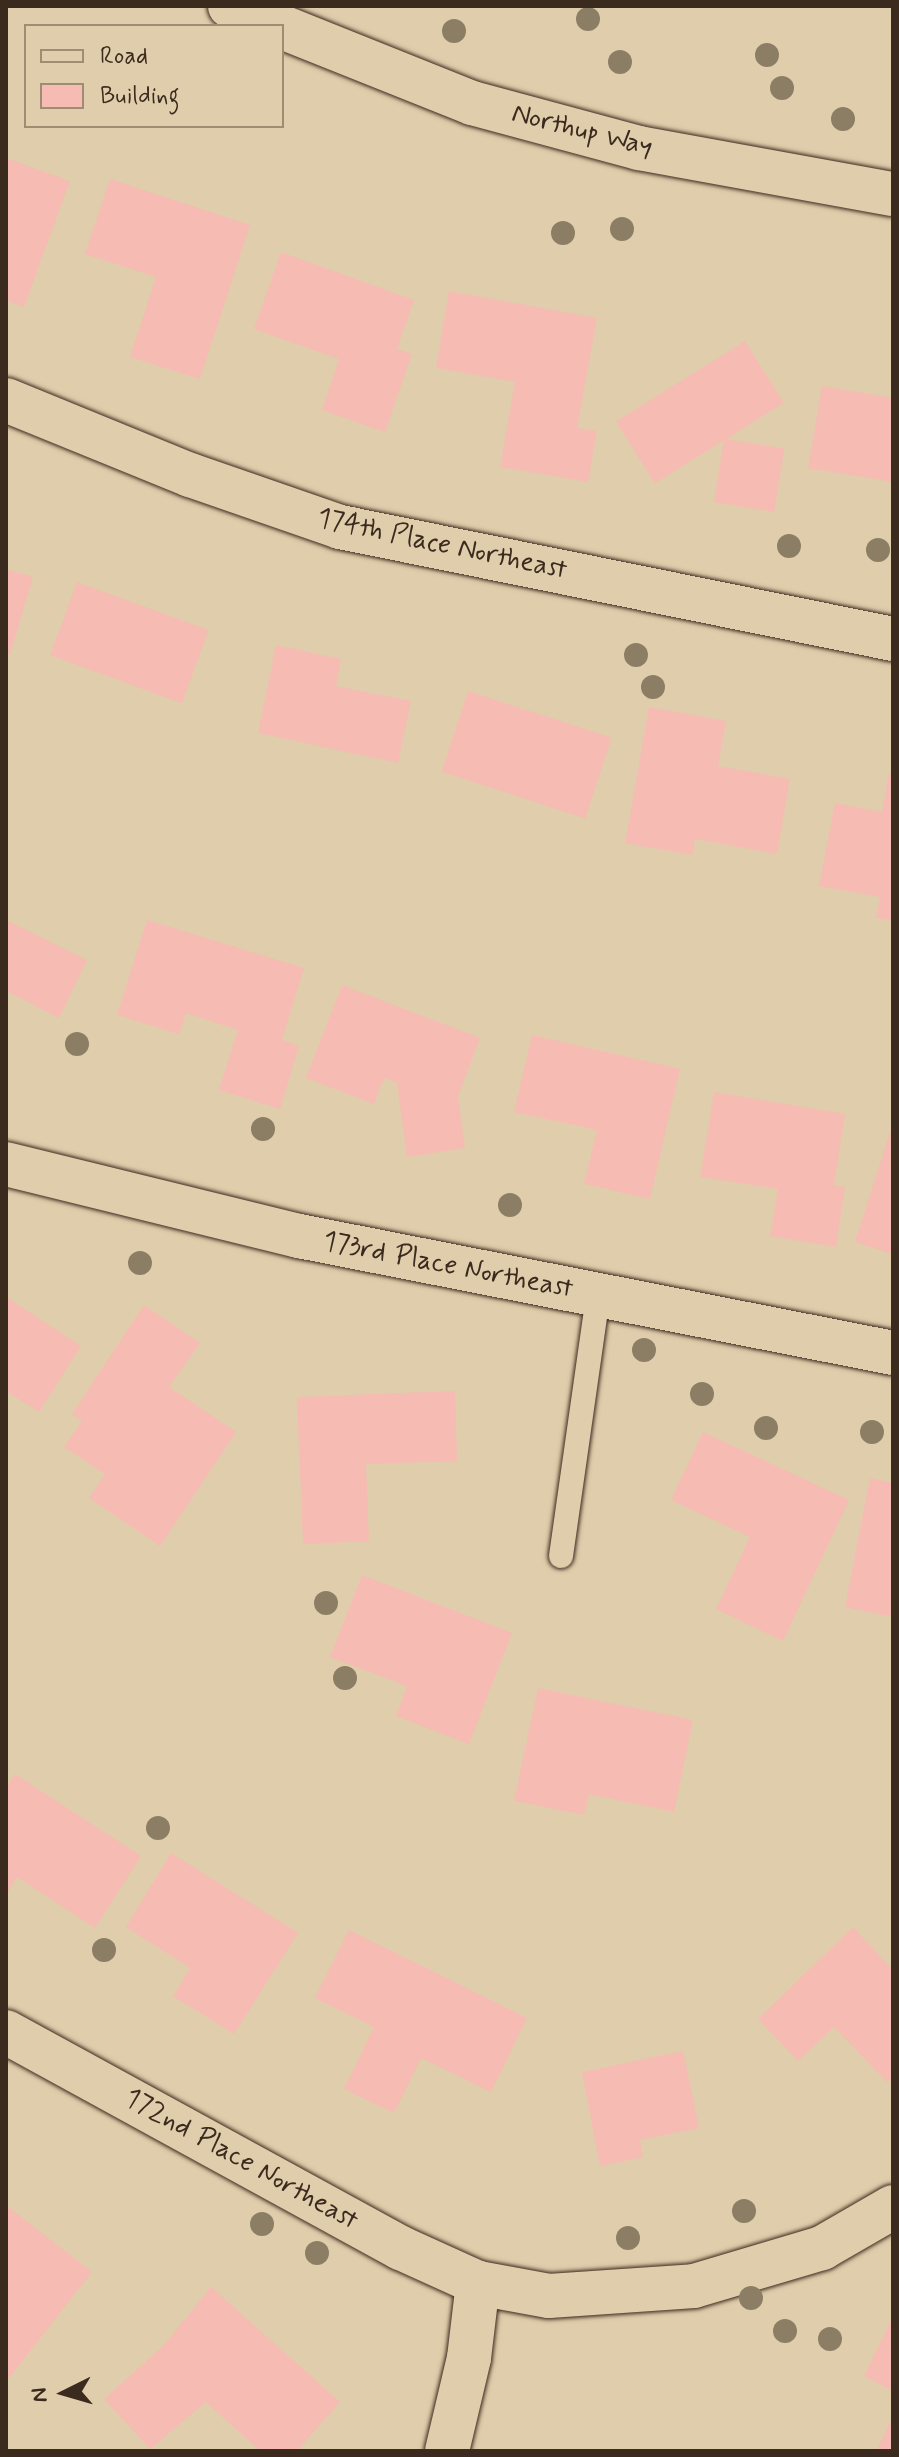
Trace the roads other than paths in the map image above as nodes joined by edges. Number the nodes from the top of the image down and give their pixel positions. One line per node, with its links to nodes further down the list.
1 (230, 6): 2 (street, Northup Way)
2 (276, 24)
3 (284, 27): 4 (street, Northup Way)
4 (893, 194)
5 (6, 400): 6 (street, 174th Place Northeast)
6 (893, 639)
7 (6, 1164): 8 (street, 173rd Place Northeast)
8 (598, 1295): 9 (street, 173rd Place Northeast); 10 (lane)
9 (893, 1353)
10 (561, 1556)
11 (6, 2032): 13 (street, 172nd Place Northeast)
12 (893, 2207): 13 (street, 172nd Place Northeast)
13 (478, 2283): 14 (street)
14 (447, 2451)

